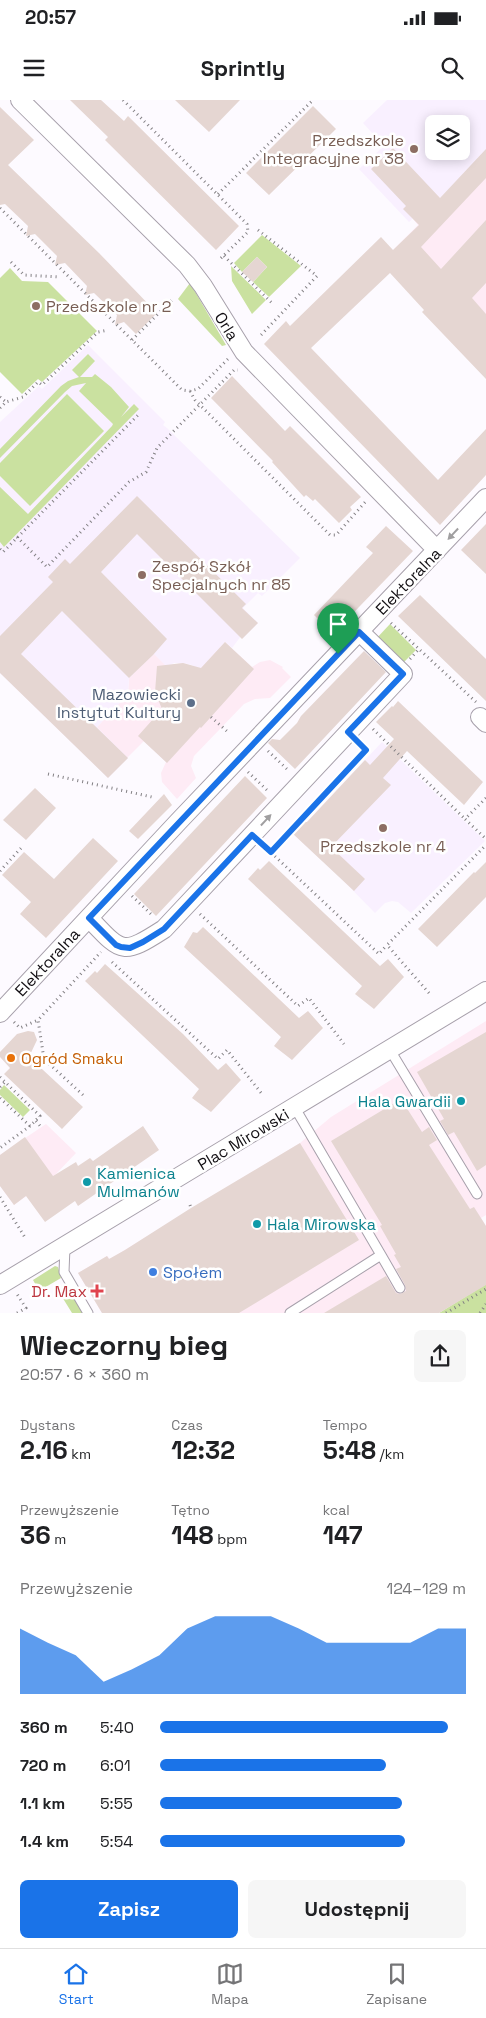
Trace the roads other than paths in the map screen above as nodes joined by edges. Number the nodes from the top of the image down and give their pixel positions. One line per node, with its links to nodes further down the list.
1 (20, 100): 3 (street, Orla)
2 (486, 498): 3 (street, Elektoralna, one-way to 3)
3 (438, 550): 4 (street, Elektoralna)
4 (359, 632): 5 (street, Elektoralna); 5 (street, one-way to 4)
5 (89, 918): 7 (street, Elektoralna)
6 (486, 991): 8 (street, Plac Mirowski)
7 (6, 1017)
8 (390, 1050): 9 (street, Plac Mirowski); 10 (lane)
9 (295, 1108): 11 (street, Plac Mirowski); 12 (lane)
10 (477, 1194)
11 (65, 1246): 13 (street, Plac Mirowski); 15 (lane)
12 (381, 1255): 14 (lane); 16 (lane)
13 (0, 1285)
14 (400, 1288)
15 (88, 1313)
16 (290, 1313)

